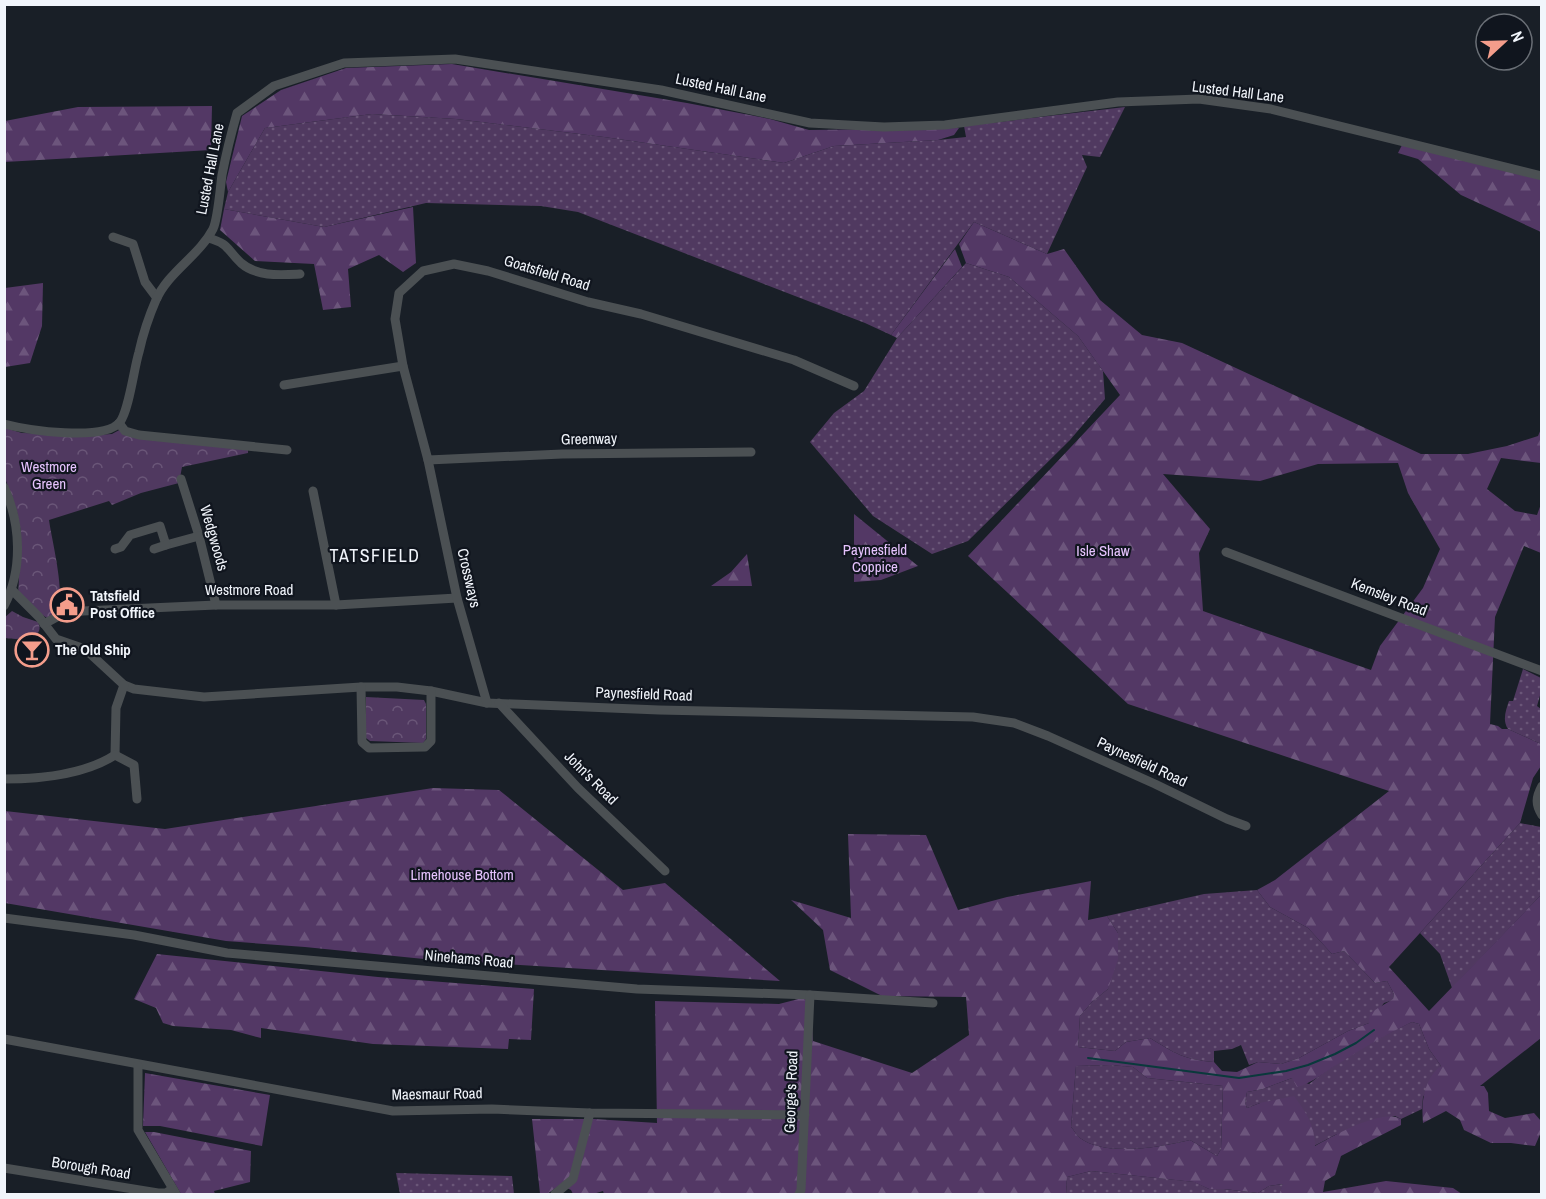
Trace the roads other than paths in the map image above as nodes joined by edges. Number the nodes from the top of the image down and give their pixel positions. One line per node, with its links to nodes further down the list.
1 (1542, 176): 3 (street, Lusted Hall Lane)
2 (113, 237): 5 (street)
3 (208, 238): 4 (street); 5 (street, Lusted Hall Lane)
4 (300, 274)
5 (157, 298): 9 (street, Lusted Hall Lane)
6 (403, 366): 7 (street); 8 (street, Goatsfield Road); 13 (street, Goatsfield Road)
7 (284, 385)
8 (854, 386)
9 (119, 423): 10 (street); 11 (street)
10 (4, 424)
11 (286, 450)
12 (751, 452): 13 (street, Greenway)
13 (428, 460): 23 (street, Crossways)
14 (182, 479): 17 (street, Wedgwoods)
15 (4, 487): 22 (street)
16 (312, 491): 25 (street)
17 (199, 536): 18 (street); 24 (street, Wedgwoods)
18 (166, 545): 19 (street); 20 (street)
19 (115, 549)
20 (154, 549)
21 (1227, 552): 28 (street, Kemsley Road)
22 (12, 590): 26 (street); 27 (street)
23 (458, 598): 25 (street, Westmore Road); 32 (street, Crossways)
24 (216, 605): 25 (street, Westmore Road); 27 (street, Westmore Road)
25 (336, 605)
26 (4, 606)
27 (44, 624): 29 (street)
28 (1542, 670)
29 (124, 685): 30 (street, Paynesfield Road); 34 (street)
30 (362, 687): 31 (street, Paynesfield Road); 31 (street)
31 (431, 691): 32 (street, Paynesfield Road)
32 (487, 703): 33 (street, Paynesfield Road)
33 (499, 703): 39 (street, Paynesfield Road); 40 (street, John's Road)
34 (115, 755): 35 (street); 37 (street)
35 (4, 779)
36 (1542, 786): 38 (street)
37 (137, 799)
38 (1542, 815)
39 (1246, 826)
40 (665, 871)
41 (4, 918): 42 (street, Ninehams Road)
42 (810, 995): 43 (street, Ninehams Road); 47 (street, George's Road)
43 (933, 1003)
44 (4, 1040): 45 (street, Maesmaur Road)
45 (138, 1066): 46 (street, Maesmaur Road); 49 (street)
46 (590, 1113): 47 (street, Maesmaur Road); 51 (street)
47 (805, 1115): 50 (street, George's Road)
48 (4, 1168): 49 (street, Borough Road)
49 (174, 1192)
50 (800, 1192)
51 (555, 1194)

